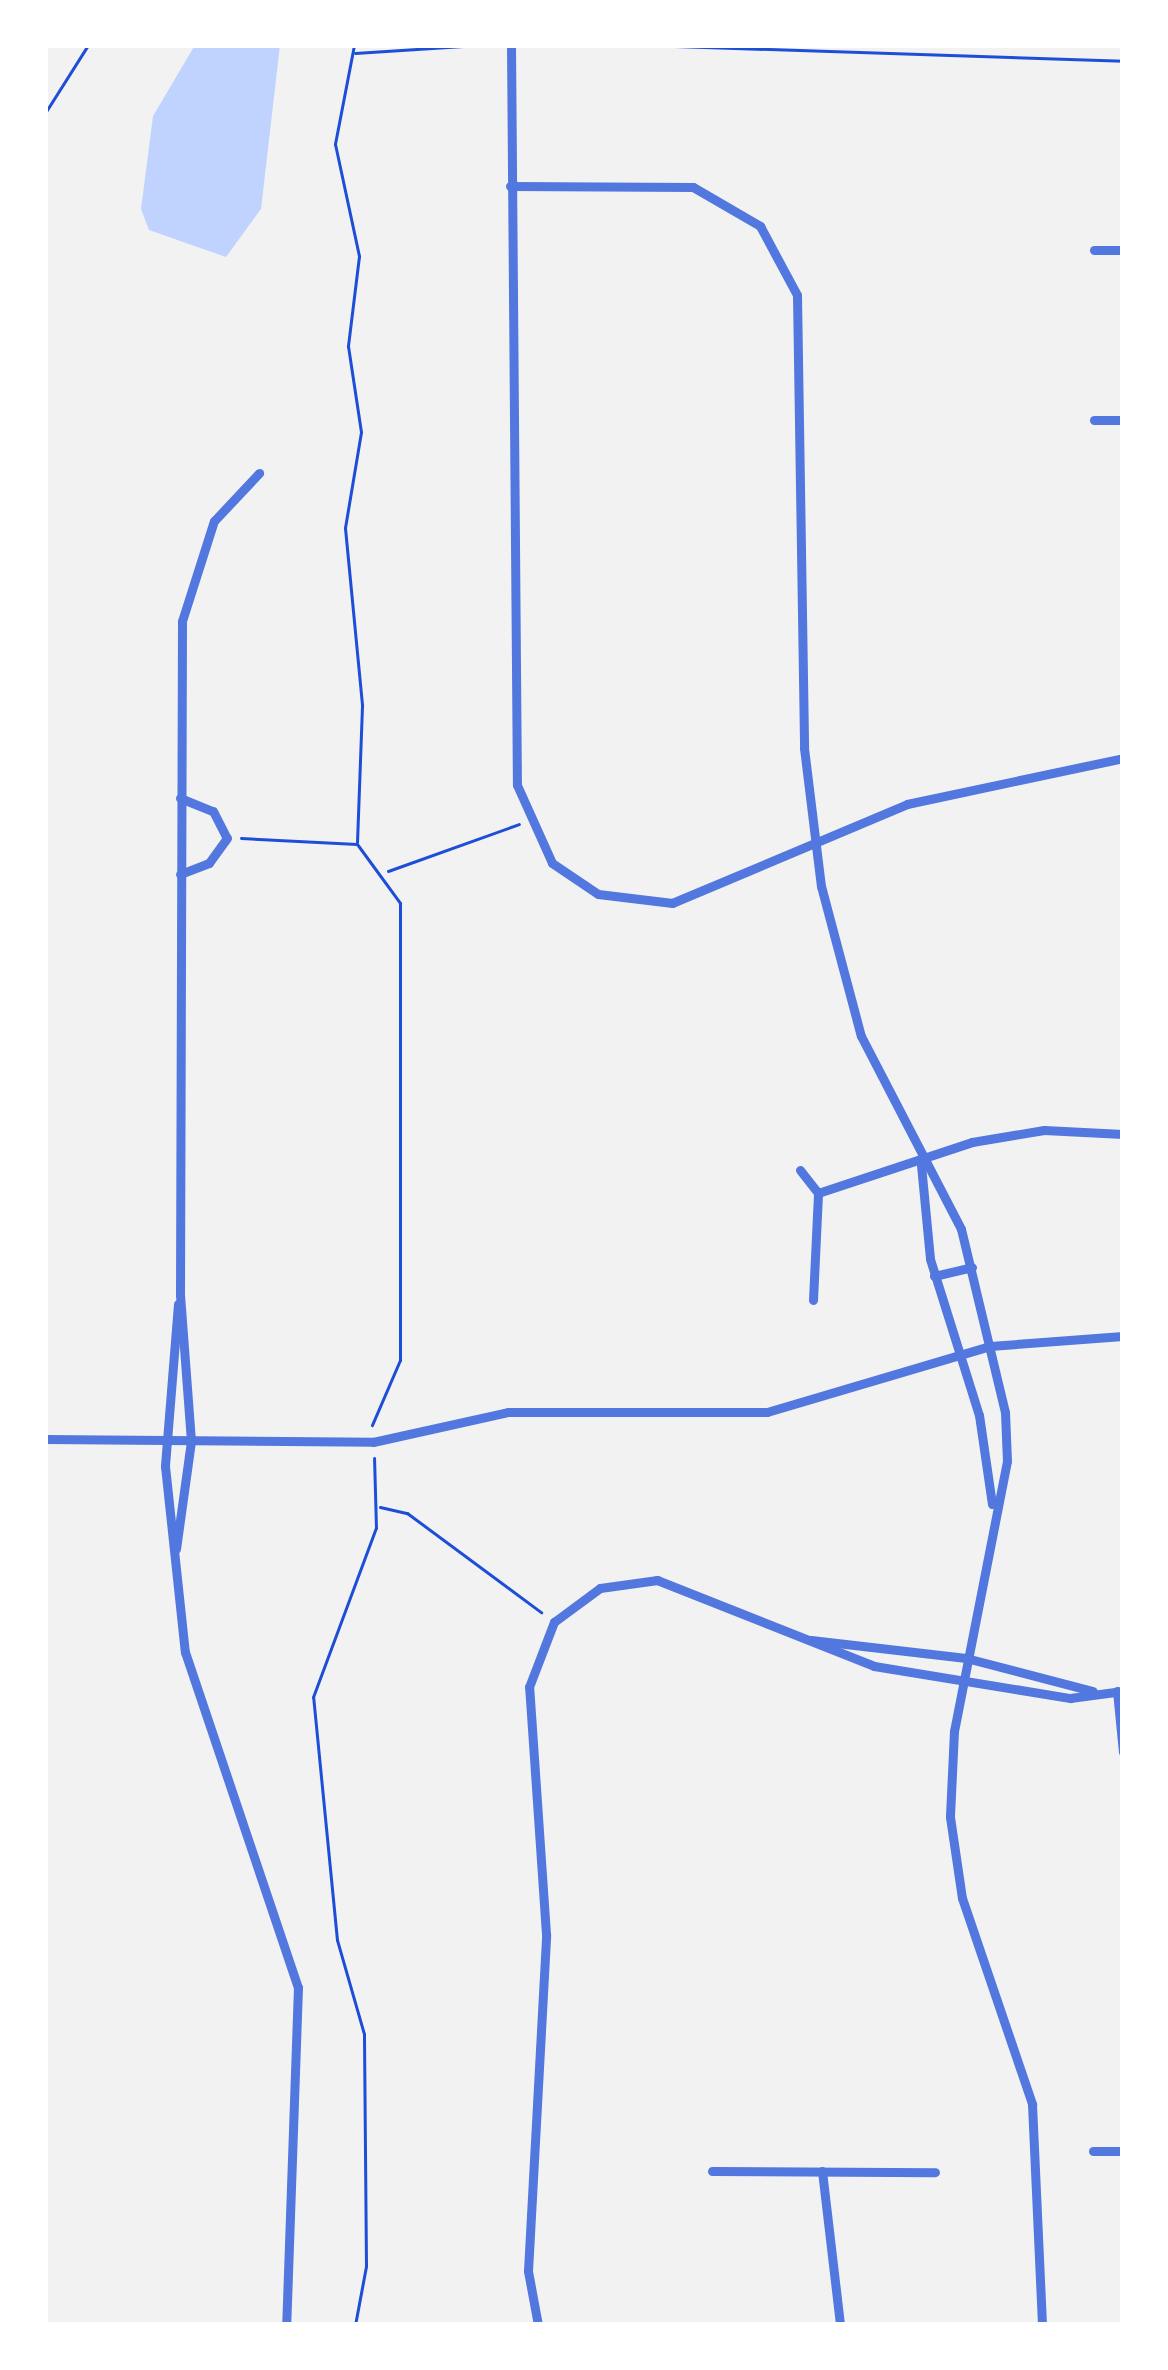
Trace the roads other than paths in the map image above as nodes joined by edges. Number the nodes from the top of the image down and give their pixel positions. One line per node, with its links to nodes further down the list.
1 (512, 45): 2 (street)
2 (510, 186): 10 (street); 10 (street)
3 (1094, 250): 4 (street)
4 (1123, 250)
5 (1094, 419): 6 (street)
6 (1123, 420)
7 (260, 473): 9 (street)
8 (1123, 758): 10 (street)
9 (180, 798): 11 (street); 11 (street)
10 (815, 847): 13 (street)
11 (180, 874): 18 (street)
12 (1123, 1134): 13 (street)
13 (920, 1157): 15 (street); 16 (street); 17 (street)
14 (800, 1170): 15 (street)
15 (818, 1193): 19 (street)
16 (972, 1267): 17 (street); 21 (street)
17 (934, 1276): 22 (street)
18 (180, 1294): 24 (street); 25 (street)
19 (813, 1300)
20 (1123, 1336): 21 (street)
21 (989, 1346): 22 (street); 26 (street)
22 (957, 1354): 25 (street); 26 (street)
23 (45, 1439): 24 (street)
24 (165, 1441): 25 (street); 27 (street)
25 (190, 1441): 27 (street)
26 (992, 1504): 29 (street)
27 (176, 1550): 39 (street)
28 (811, 1640): 29 (street); 30 (street); 40 (street)
29 (967, 1658): 30 (street); 31 (street)
30 (962, 1682): 31 (street); 42 (street)
31 (1093, 1691): 32 (street)
32 (1120, 1691): 33 (street)
33 (1123, 1752)
34 (1093, 2151): 35 (street)
35 (1123, 2151)
36 (712, 2170): 37 (street)
37 (822, 2171): 38 (street); 41 (street)
38 (935, 2172)
39 (286, 2325)
40 (538, 2325)
41 (840, 2325)
42 (1042, 2325)

